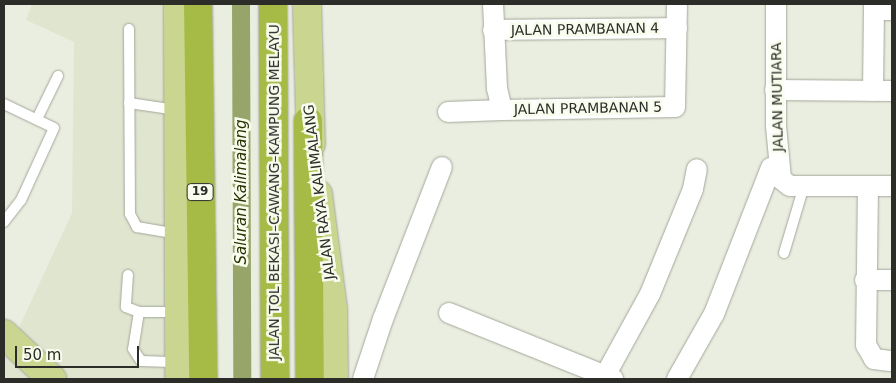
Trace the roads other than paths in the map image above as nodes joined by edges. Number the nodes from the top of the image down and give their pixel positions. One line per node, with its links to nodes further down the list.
1 (178, 4): 18 (main road)
2 (198, 4): 42 (highway, 19)
3 (273, 4): 43 (highway, JALAN TOL BEKASI–CAWANG–KAMPUNG MELAYU)
4 (307, 4): 21 (main road, JALAN RAYA KALIMALANG)
5 (492, 4): 11 (street)
6 (677, 4): 9 (street)
7 (776, 4): 13 (street, JALAN MUTIARA)
8 (880, 8): 14 (street)
9 (677, 28): 11 (street, JALAN PRAMBANAN 4); 17 (street, JALAN PRAMBANAN 5)
10 (129, 29): 15 (lane)
11 (493, 30): 17 (street)
12 (58, 76): 20 (lane)
13 (775, 90): 14 (street); 25 (street, JALAN MUTIARA)
14 (883, 91)
15 (128, 103): 18 (lane); 29 (lane)
16 (4, 104): 20 (lane)
17 (502, 110): 19 (street, JALAN PRAMBANAN 5)
18 (179, 111): 29 (main road)
19 (448, 112)
20 (37, 119): 28 (lane)
21 (308, 121): 44 (highway); 45 (main road, JALAN RAYA KALIMALANG)
22 (442, 167): 46 (street)
23 (771, 168): 47 (street)
24 (696, 169): 40 (street)
25 (797, 186): 26 (street); 30 (lane)
26 (868, 186): 27 (street); 32 (street)
27 (892, 186)
28 (4, 222)
29 (178, 234): 35 (main road)
30 (784, 253)
31 (128, 275): 34 (lane)
32 (865, 280): 33 (street); 38 (street)
33 (892, 280)
34 (139, 312): 35 (lane); 39 (lane)
35 (178, 312): 39 (main road)
36 (449, 313): 40 (street)
37 (4, 334): 41 (main road)
38 (890, 362)
39 (179, 371)
40 (610, 377)
41 (52, 379)
42 (203, 379)
43 (276, 379)
44 (310, 379)
45 (334, 379)
46 (363, 379)
47 (677, 379)

